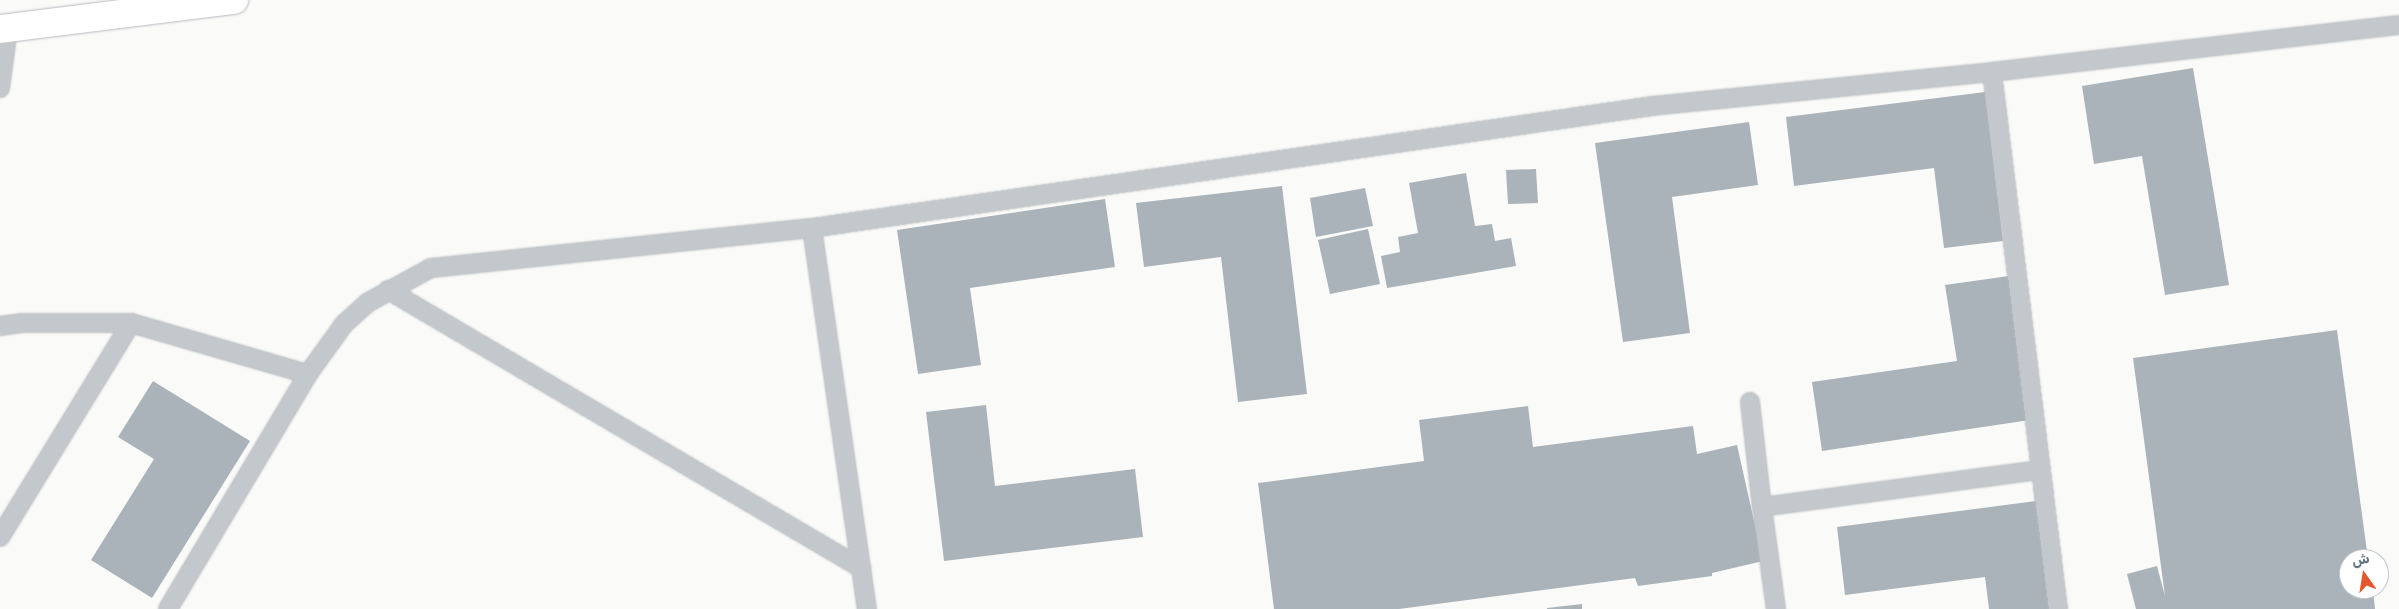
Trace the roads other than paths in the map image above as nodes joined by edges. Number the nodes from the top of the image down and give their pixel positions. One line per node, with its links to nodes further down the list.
1 (234, 0): 3 (highway)
2 (2399, 25): 4 (lane)
3 (4, 28): 5 (lane)
4 (1992, 72): 6 (lane); 12 (lane)
5 (0, 88)
6 (812, 228): 7 (lane); 15 (lane)
7 (388, 290): 10 (lane); 15 (lane)
8 (131, 323): 9 (lane); 10 (lane); 14 (lane)
9 (0, 326)
10 (308, 374): 16 (lane)
11 (1750, 402): 13 (lane)
12 (2041, 470): 13 (lane); 19 (lane)
13 (1762, 506): 18 (lane)
14 (0, 536)
15 (861, 568): 17 (lane)
16 (168, 609)
17 (867, 609)
18 (1776, 609)
19 (2058, 609)

